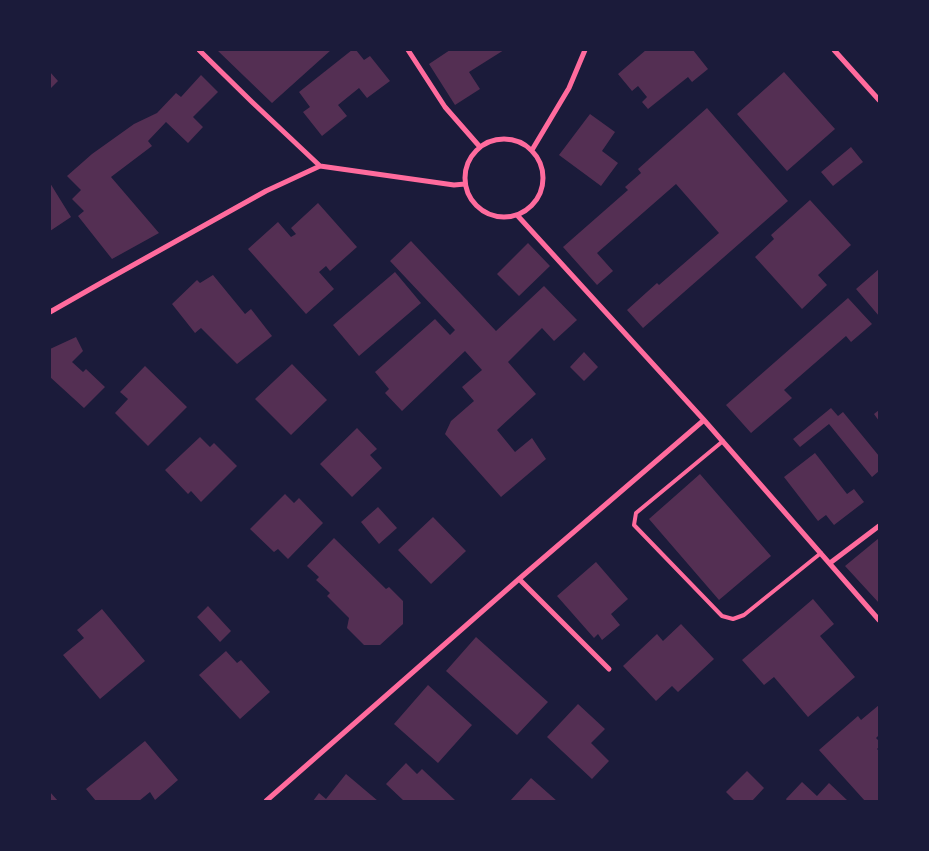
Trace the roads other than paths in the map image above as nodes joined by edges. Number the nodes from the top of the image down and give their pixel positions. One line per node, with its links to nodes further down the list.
1 (199, 50): 8 (street)
2 (408, 50): 6 (street)
3 (586, 50): 7 (street)
4 (834, 50): 5 (street)
5 (879, 100)
6 (480, 147): 7 (street); 9 (street)
7 (532, 150): 10 (street)
8 (320, 166): 9 (street); 11 (street)
9 (465, 184): 10 (street)
10 (517, 215): 12 (street)
11 (50, 312)
12 (704, 420): 13 (street); 17 (street)
13 (723, 441): 15 (street); 15 (lane)
14 (879, 526): 16 (street)
15 (821, 553): 16 (street)
16 (830, 563): 18 (street)
17 (519, 579): 19 (street); 20 (street)
18 (879, 620)
19 (609, 669)
20 (266, 801)

